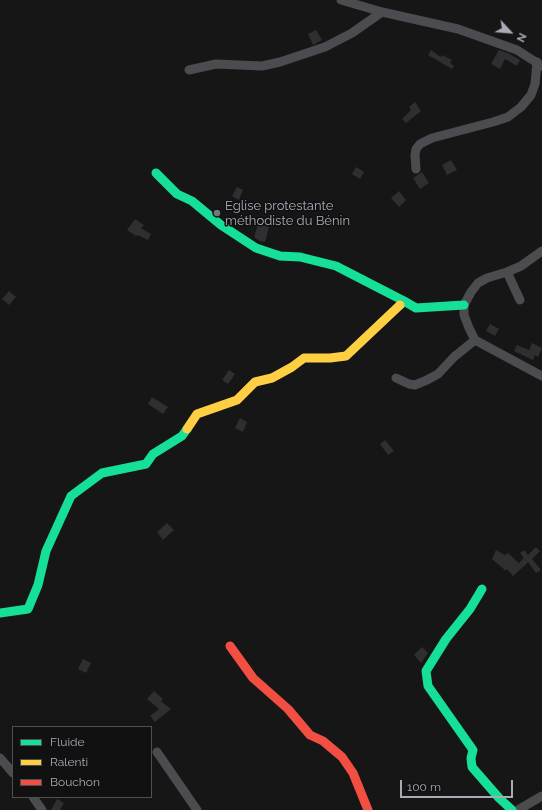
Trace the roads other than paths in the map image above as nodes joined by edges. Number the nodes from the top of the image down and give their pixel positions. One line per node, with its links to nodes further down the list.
1 (342, 0): 2 (street)
2 (382, 12): 3 (street); 4 (street)
3 (540, 64): 5 (street)
4 (189, 70)
5 (416, 169)
6 (156, 172): 10 (street)
7 (542, 251): 8 (street)
8 (507, 272): 9 (street); 11 (street)
9 (520, 300)
10 (404, 301): 11 (street); 16 (street)
11 (464, 305): 12 (street)
12 (475, 340): 13 (street); 14 (street)
13 (542, 376)
14 (396, 378)
15 (482, 589): 26 (street)
16 (0, 613)
17 (230, 646): 25 (street)
18 (156, 752): 24 (street)
19 (0, 758): 20 (street)
20 (12, 772)
21 (542, 796): 27 (street)
22 (34, 798): 23 (street)
23 (42, 810)
24 (197, 810)
25 (368, 810)
26 (512, 810)
27 (518, 810)

